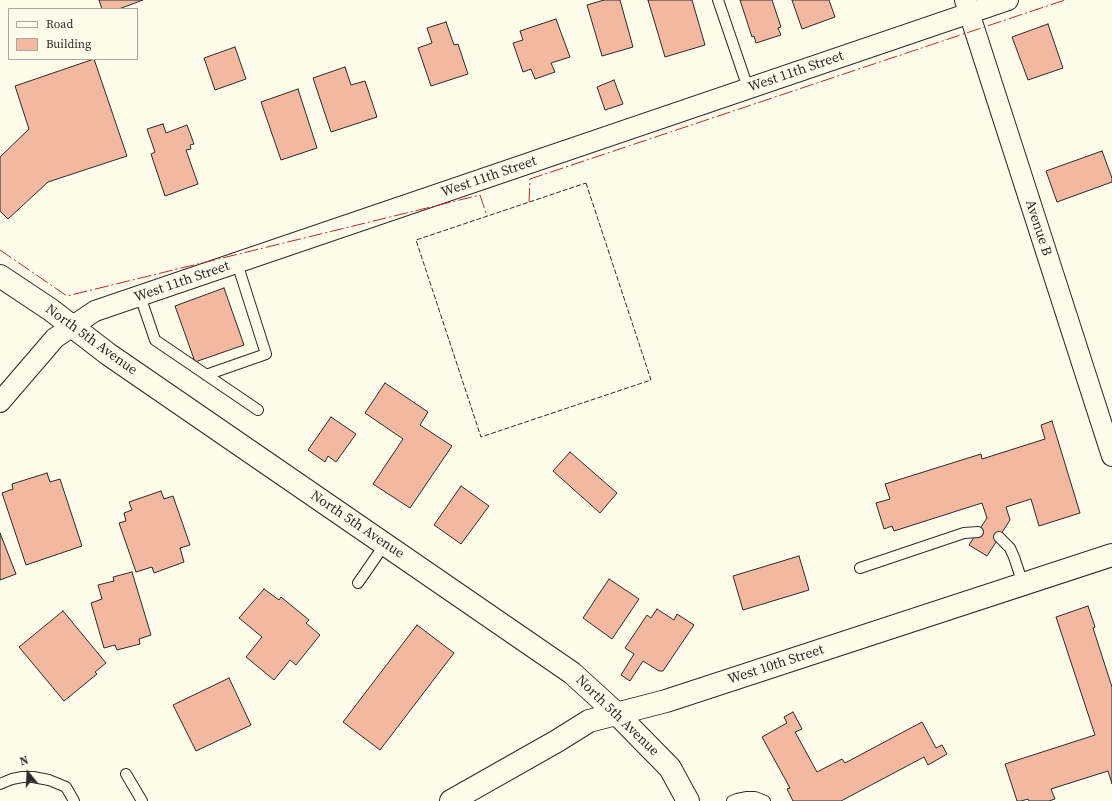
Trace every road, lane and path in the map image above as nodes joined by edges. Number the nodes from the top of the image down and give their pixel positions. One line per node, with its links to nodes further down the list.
1 (718, 0): 4 (lane)
2 (1008, 0): 3 (street, West 11th Street)
3 (968, 7): 4 (street, West 11th Street); 12 (street, Avenue B)
4 (748, 88): 5 (street, West 11th Street)
5 (237, 263): 7 (street, West 11th Street); 9 (lane)
6 (0, 276): 8 (street, North 5th Avenue)
7 (140, 296): 8 (street, West 11th Street); 9 (lane)
8 (72, 326): 10 (street, West 11th Street); 15 (street, North 5th Avenue)
9 (206, 375): 11 (lane)
10 (0, 402)
11 (258, 410)
12 (1112, 456)
13 (978, 532): 17 (lane)
14 (999, 537): 19 (lane)
15 (385, 544): 18 (lane); 20 (street, North 5th Avenue)
16 (1112, 555): 19 (street, West 10th Street)
17 (860, 568)
18 (358, 583)
19 (1023, 584): 20 (street, West 10th Street)
20 (617, 714): 25 (street, West 10th Street); 26 (street, North 5th Avenue)
21 (126, 774): 24 (lane)
22 (0, 784): 23 (lane)
23 (74, 801)
24 (142, 801)
25 (451, 801)
26 (688, 801)
27 (732, 801): 28 (lane)
28 (765, 801)

